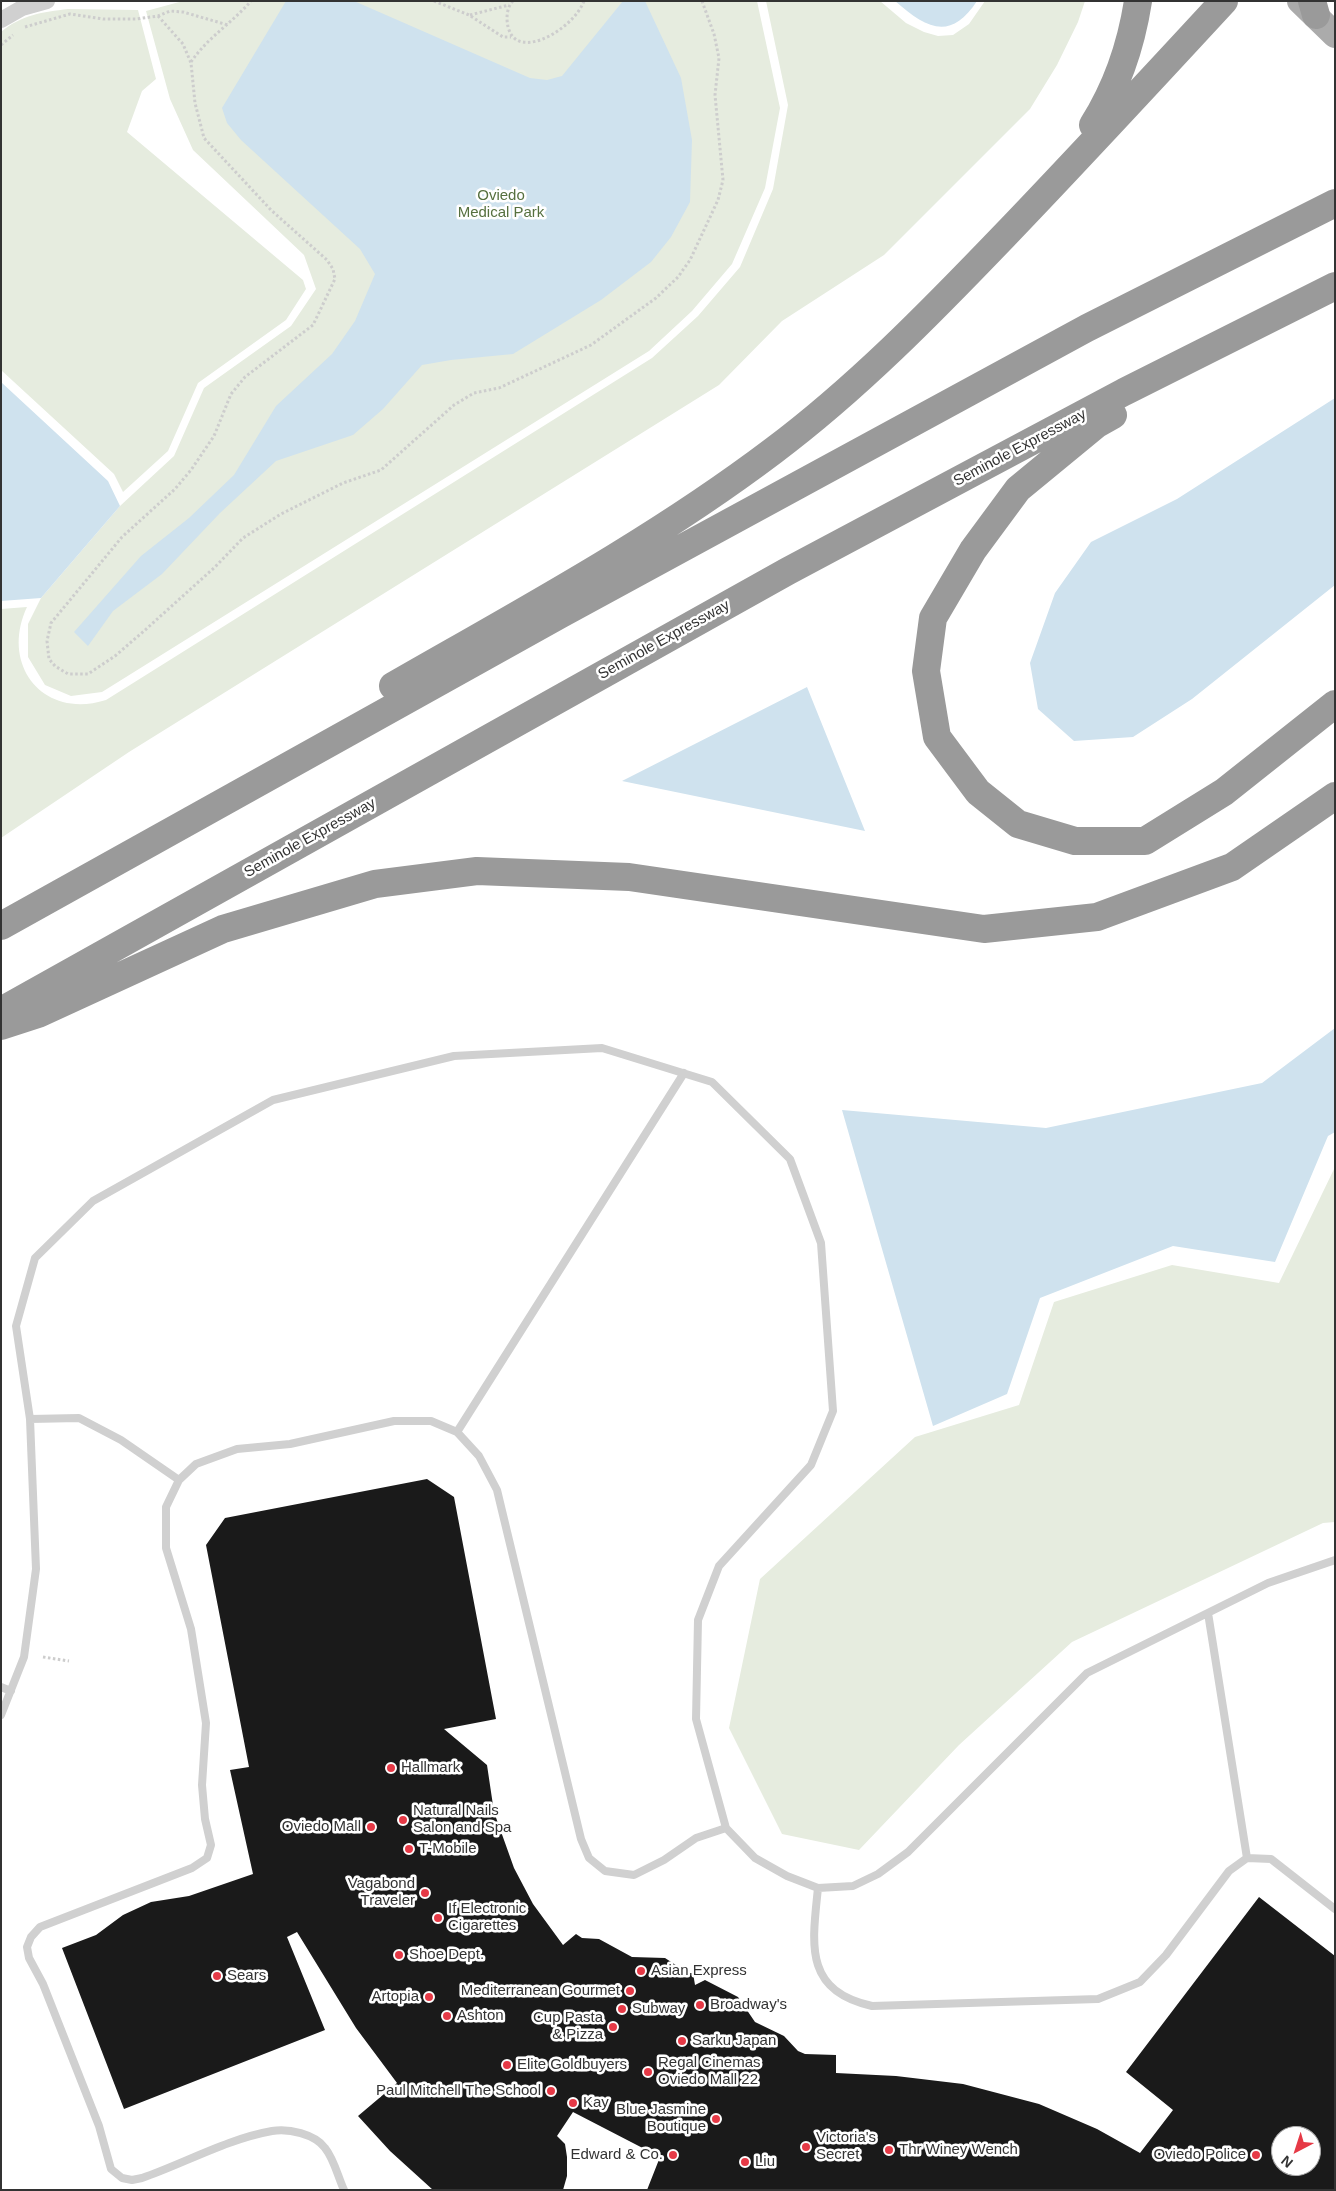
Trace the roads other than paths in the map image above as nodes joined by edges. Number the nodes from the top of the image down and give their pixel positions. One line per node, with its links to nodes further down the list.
1 (47, 1): 4 (street)
2 (1138, 1): 8 (highway)
3 (1224, 1): 8 (highway)
4 (21, 4): 6 (street)
5 (1309, 6): 7 (main road)
6 (1, 20)
7 (1335, 35)
8 (1058, 179): 14 (highway)
9 (1335, 203): 14 (highway)
10 (1335, 286): 11 (highway, Seminole Expressway)
11 (1299, 303): 12 (highway); 16 (highway, Seminole Expressway)
12 (1335, 704)
13 (1335, 796): 16 (highway)
14 (145, 844): 15 (highway)
15 (1, 926)
16 (37, 1003): 17 (highway, Seminole Expressway); 18 (highway)
17 (1, 1011)
18 (1, 1026)
19 (684, 1073): 20 (lane); 21 (lane); 28 (lane)
20 (30, 1418): 22 (lane); 26 (lane)
21 (458, 1432): 22 (lane); 28 (lane)
22 (179, 1480): 32 (lane)
23 (1335, 1560): 24 (lane)
24 (1208, 1613): 29 (lane); 30 (lane)
25 (1, 1687): 26 (lane)
26 (11, 1692): 27 (lane)
27 (1, 1715)
28 (726, 1828): 30 (lane)
29 (1247, 1858): 30 (lane); 31 (lane)
30 (818, 1888)
31 (1335, 1909)
32 (344, 2190)

